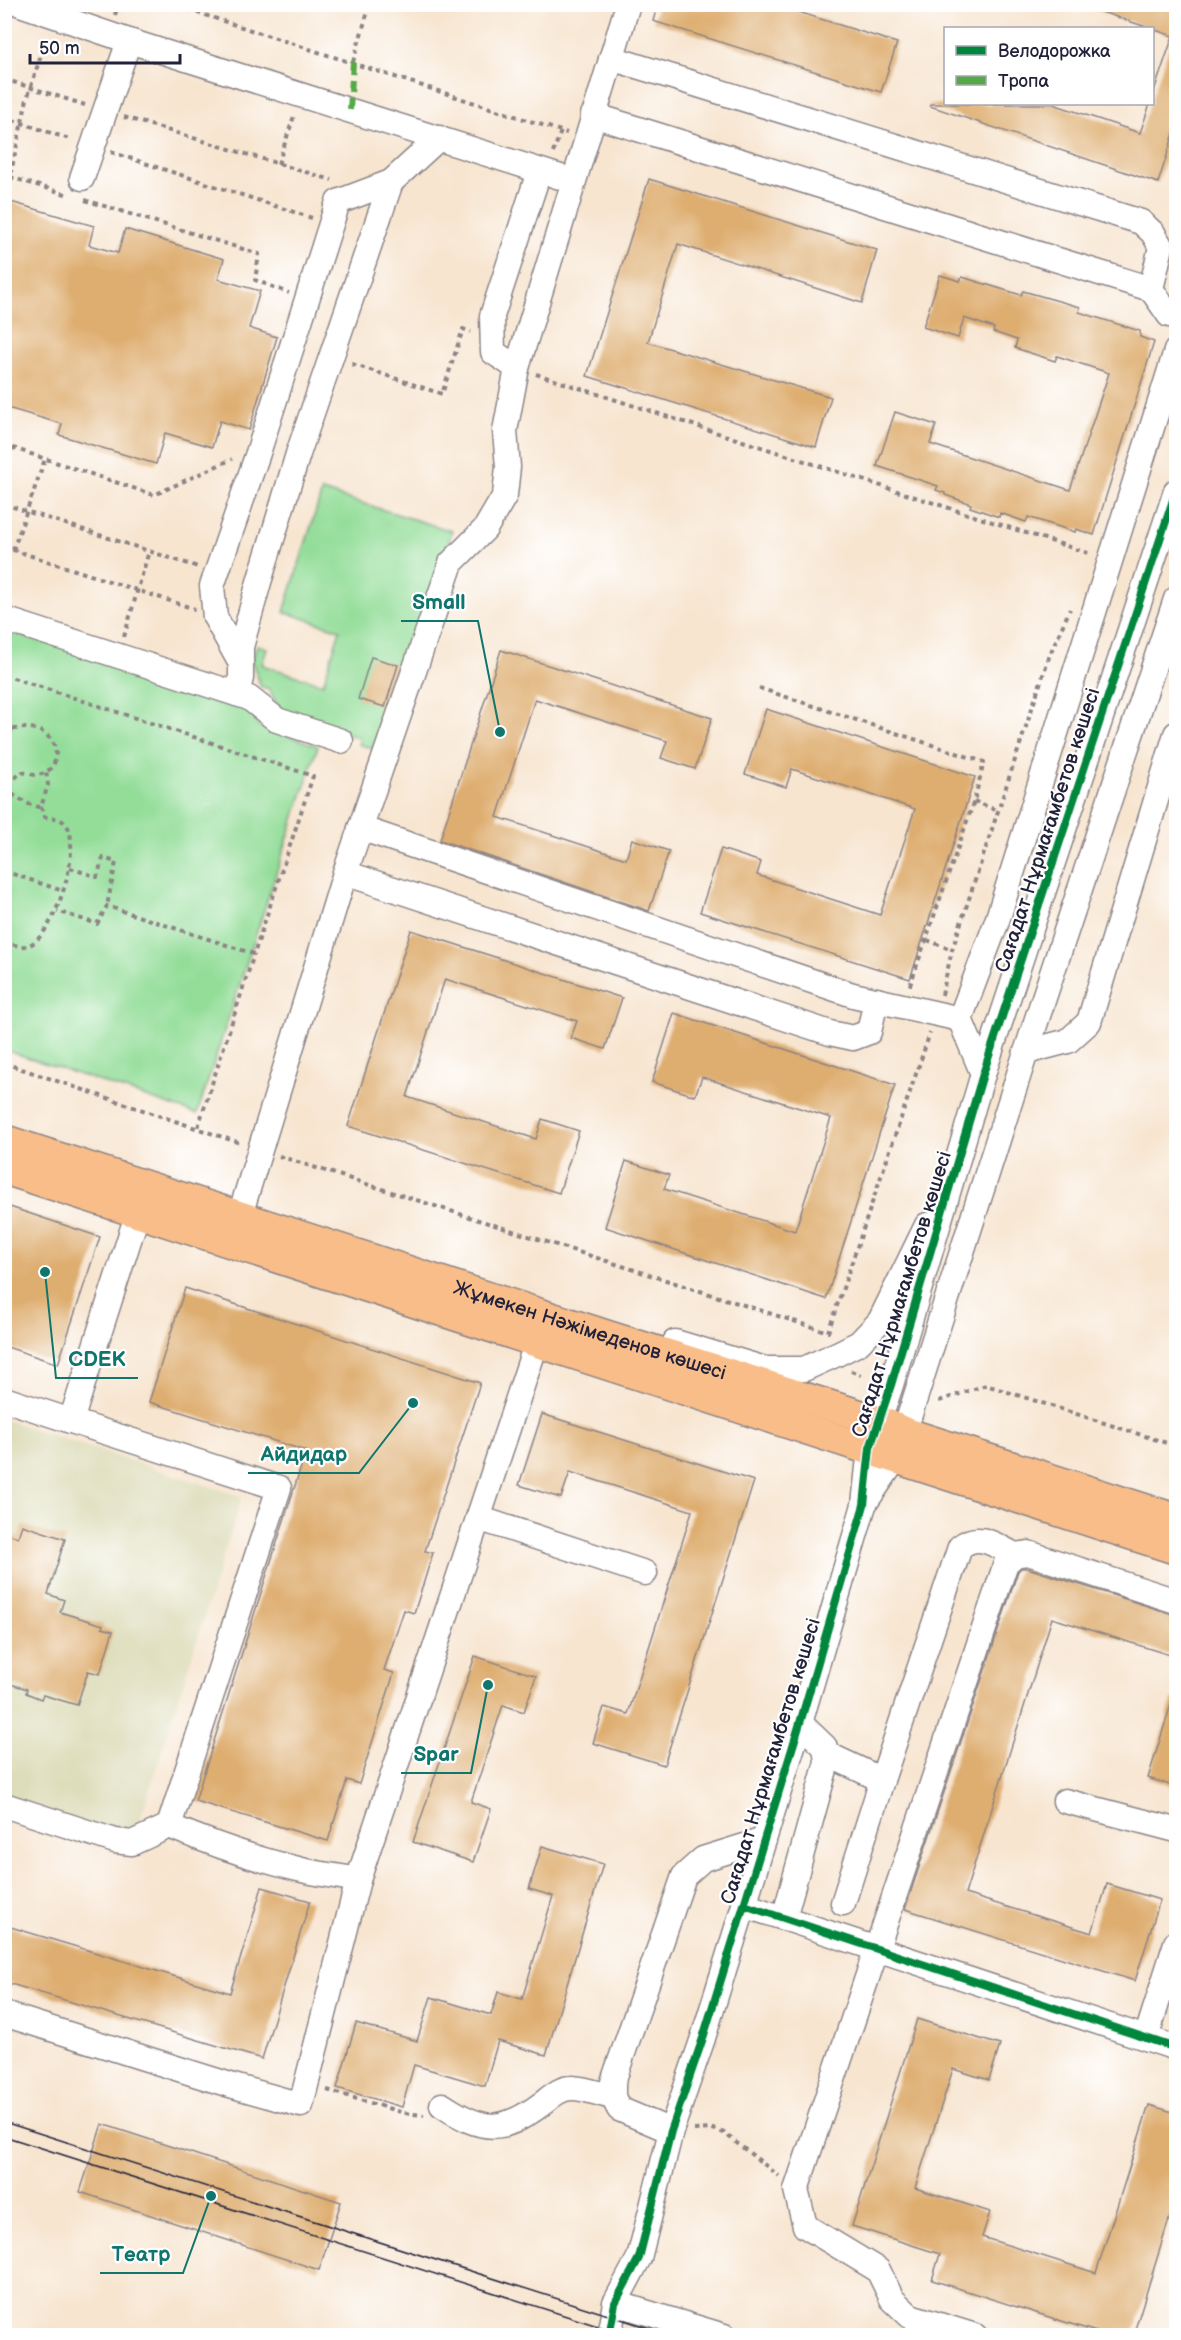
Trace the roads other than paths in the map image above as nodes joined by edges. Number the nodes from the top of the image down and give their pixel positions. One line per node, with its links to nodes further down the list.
1 (20, 4): 3 (street)
2 (628, 4): 4 (street)
3 (129, 41): 6 (street); 8 (street)
4 (611, 58): 5 (street); 11 (street)
5 (593, 115): 9 (street); 11 (street)
6 (439, 138): 7 (street); 10 (street)
7 (539, 172): 9 (street); 14 (street)
8 (82, 178)
9 (573, 181): 14 (street)
10 (391, 182): 18 (street); 18 (street)
11 (1151, 289): 12 (street)
12 (1176, 315)
13 (1176, 351): 25 (street)
14 (517, 368): 22 (street)
15 (1176, 491): 27 (street, Сағадат Нұрмағамбетов көшесі)
16 (1176, 599): 26 (street, Сағадат Нұрмағамбетов көшесі)
17 (4, 618): 19 (street)
18 (240, 662): 19 (street)
19 (237, 694): 21 (street)
20 (1176, 734): 26 (street)
21 (341, 741)
22 (360, 828): 23 (street); 24 (street)
23 (345, 873): 24 (street); 32 (street)
24 (876, 1000): 25 (street)
25 (949, 1016): 27 (street)
26 (1026, 1052): 37 (street, Сағадат Нұрмағамбетов көшесі)
27 (984, 1074): 28 (street, Сағадат Нұрмағамбетов көшесі)
28 (970, 1126): 33 (street); 37 (street, Сағадат Нұрмағамбетов көшесі)
29 (4, 1140): 32 (main road, Жұмекен Нәжімеденов көшесі)
30 (4, 1169): 31 (main road, Жұмекен Нәжімеденов көшесі)
31 (138, 1212): 34 (main road, Жұмекен Нәжімеденов көшесі); 36 (street)
32 (240, 1215): 33 (main road, Жұмекен Нәжімеденов көшесі)
33 (611, 1337): 37 (main road, Жұмекен Нәжімеденов көшесі)
34 (537, 1341): 37 (main road, Жұмекен Нәжімеденов көшесі); 38 (street)
35 (4, 1400): 36 (street)
36 (70, 1421): 49 (street)
37 (887, 1440): 39 (main road, Жұмекен Нәжімеденов көшесі); 40 (main road, Жұмекен Нәжімеденов көшесі); 44 (street, Сағадат Нұрмағамбетов көшесі)
38 (478, 1518): 42 (street); 52 (street)
39 (1176, 1519)
40 (1176, 1549)
41 (1015, 1555): 43 (street); 46 (street); 57 (street)
42 (645, 1573)
43 (1176, 1601)
44 (800, 1723): 45 (street); 51 (street, Сағадат Нұрмағамбетов көшесі)
45 (827, 1754): 46 (street); 55 (street)
46 (882, 1780): 53 (street)
47 (1065, 1801): 50 (street)
48 (4, 1805): 49 (street)
49 (169, 1826): 52 (street)
50 (1176, 1830)
51 (764, 1840): 54 (street, Сағадат Нұрмағамбетов көшесі); 61 (street)
52 (358, 1880): 58 (street)
53 (843, 1903)
54 (744, 1905): 55 (street); 63 (street, Сағадат Нұрмағамбетов көшесі)
55 (784, 1918): 57 (street)
56 (1176, 1943): 59 (street)
57 (877, 1949): 59 (street); 67 (street)
58 (4, 2014)
59 (1146, 2038): 60 (street)
60 (1176, 2048)
61 (613, 2097): 62 (street); 63 (street)
62 (447, 2108)
63 (671, 2131): 64 (street, Сағадат Нұрмағамбетов көшесі)
64 (615, 2303): 65 (street, Сағадат Нұрмағамбетов көшесі); 66 (street)
65 (609, 2336)
66 (724, 2336)
67 (975, 2336)

